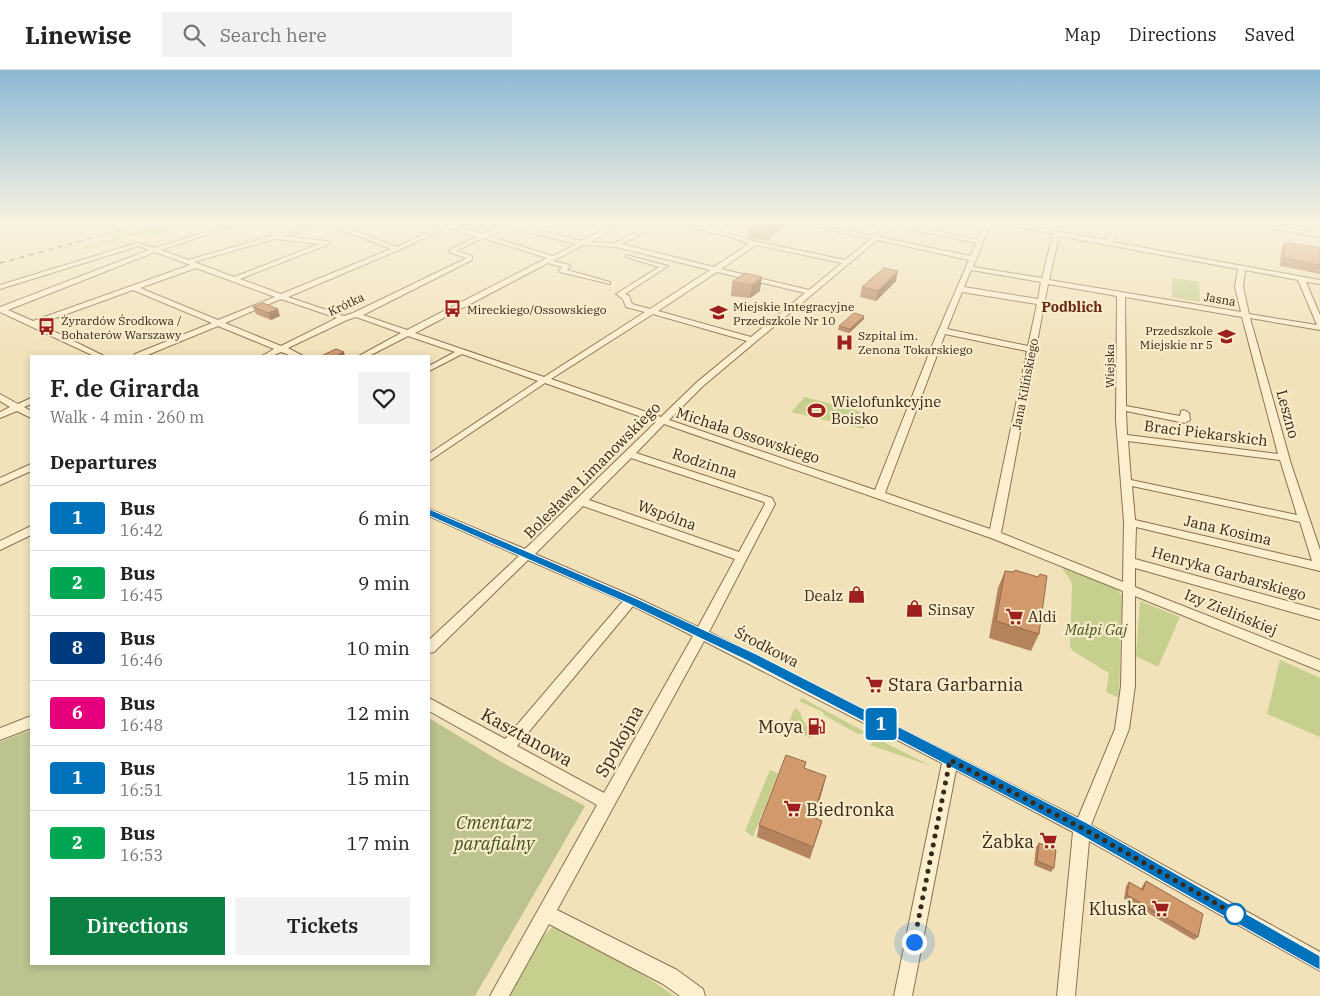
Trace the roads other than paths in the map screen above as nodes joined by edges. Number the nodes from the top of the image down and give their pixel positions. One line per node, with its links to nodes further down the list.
1 (70, 265): 24 (street)
2 (115, 265): 31 (street)
3 (197, 265): 20 (street); 25 (street)
4 (270, 265): 20 (street)
5 (357, 265): 29 (street)
6 (456, 265): 33 (street, Krótka)
7 (538, 265): 40 (street)
8 (565, 265): 23 (street)
9 (662, 265): 32 (street)
10 (701, 265): 17 (street)
11 (716, 265): 17 (street)
12 (842, 265): 27 (street, Bolesława Limanowskiego)
13 (970, 265): 18 (street)
14 (1049, 265): 21 (street, Jana Kilińskiego)
15 (1232, 265): 16 (street)
16 (1242, 267): 19 (street); 34 (street, Leszno)
17 (712, 268): 27 (street); 32 (street)
18 (969, 268): 21 (street, Jasna); 26 (street)
19 (1301, 278): 22 (street); 38 (street)
20 (235, 279): 29 (street)
21 (1046, 281): 28 (street, Jasna); 30 (street, Jana Kilińskiego)
22 (1320, 282)
23 (608, 283)
24 (0, 287)
25 (134, 288): 36 (street); 37 (street)
26 (960, 289): 30 (street); 39 (street)
27 (810, 292): 41 (street, Bolesława Limanowskiego)
28 (1121, 293): 34 (street, Jasna); 56 (street, Wiejska)
29 (281, 296): 35 (street); 36 (street)
30 (1041, 302): 43 (street, Jana Kilińskiego)
31 (0, 309): 37 (street)
32 (651, 311): 41 (street); 52 (street)
33 (356, 315): 35 (street, Krótka); 40 (street, Michała Ossowskiego)
34 (1246, 315): 38 (street, Jasna); 64 (street, Leszno)
35 (344, 318): 42 (street, Krótka)
36 (217, 323): 42 (street); 46 (street)
37 (33, 324): 45 (street)
38 (1320, 326)
39 (943, 331): 43 (street); 68 (street)
40 (409, 332): 44 (street, Michała Ossowskiego); 49 (street)
41 (752, 340): 60 (street, Bolesława Limanowskiego)
42 (282, 349): 47 (street, Krótka); 48 (street)
43 (1031, 349): 75 (street, Jana Kilińskiego)
44 (458, 350): 50 (street); 51 (street); 52 (street, Michała Ossowskiego)
45 (98, 355)
46 (140, 355)
47 (268, 355)
48 (297, 355)
49 (365, 355)
50 (430, 363)
51 (430, 368)
52 (545, 380): 60 (street, Michała Ossowskiego); 63 (street)
53 (0, 397): 55 (street)
54 (30, 402): 55 (street)
55 (18, 408): 58 (street); 59 (street)
56 (1122, 408): 57 (street); 61 (street, Wiejska)
57 (1184, 413)
58 (30, 414)
59 (0, 415)
60 (662, 422): 62 (street, Bolesława Limanowskiego); 68 (street, Michała Ossowskiego)
61 (1124, 438): 64 (street, Braci Piekarskich); 67 (street, Wiejska)
62 (628, 454): 69 (street, Bolesława Limanowskiego); 70 (street, Rodzinna)
63 (430, 457)
64 (1285, 458): 72 (street, Leszno)
65 (30, 467): 66 (street)
66 (0, 482)
67 (1128, 482): 72 (street); 73 (street, Wiejska)
68 (879, 494): 75 (street, Michała Ossowskiego)
69 (582, 500): 77 (street, Bolesława Limanowskiego); 78 (street, Wspólna)
70 (770, 504): 78 (street, Spokojna)
71 (430, 512): 77 (street, Środkowa)
72 (1305, 520): 80 (street, Leszno)
73 (1130, 522): 79 (street, Wiejska); 80 (street, Jana Kosima)
74 (30, 531): 76 (street)
75 (994, 535): 81 (street, Michała Ossowskiego)
76 (0, 546)
77 (526, 555): 82 (street, Środkowa); 85 (street, Bolesława Limanowskiego)
78 (742, 557): 84 (street, Spokojna)
79 (1130, 562): 81 (street, Wiejska); 83 (street, Henryka Garbarskiego)
80 (1320, 567)
81 (1130, 588): 86 (street, Izy Zielińskiej); 93 (street, Wiejska)
82 (631, 600): 84 (street, Środkowa); 90 (street)
83 (1320, 615)
84 (702, 633): 91 (street, Środkowa); 92 (street, Spokojna)
85 (430, 647)
86 (1320, 666)
87 (430, 705): 90 (street, Kasztanowa)
88 (30, 722): 89 (street)
89 (0, 734)
90 (507, 747): 92 (street, Kasztanowa)
91 (950, 760): 93 (street, Środkowa); 98 (street)
92 (607, 803): 94 (street, Spokojna)
93 (1082, 828): 95 (street, Środkowa); 99 (street, Wiejska)
94 (545, 913): 96 (street, Spokojna); 97 (street)
95 (1320, 962)
96 (499, 996)
97 (696, 996)
98 (903, 996)
99 (1066, 996)

